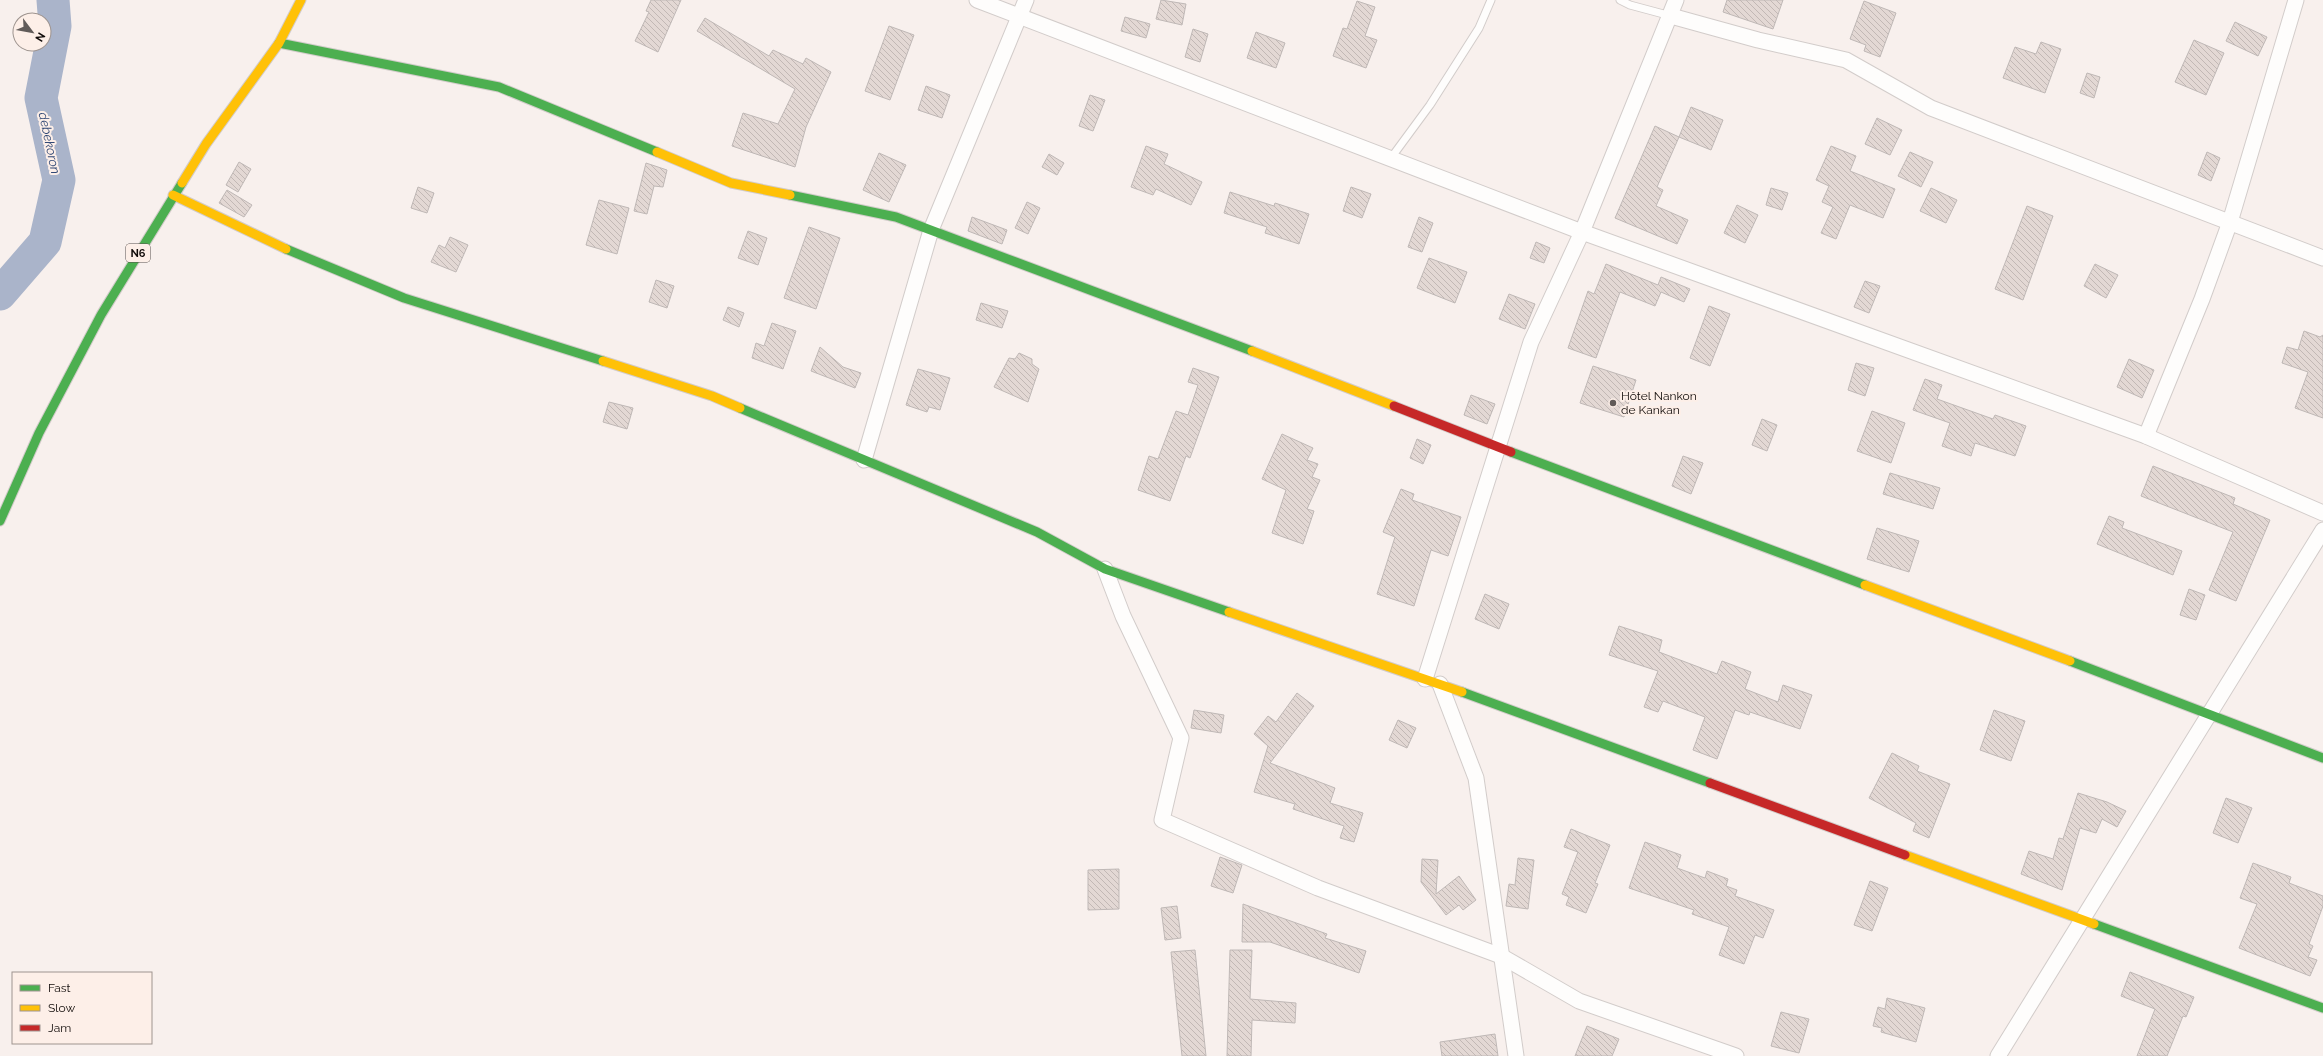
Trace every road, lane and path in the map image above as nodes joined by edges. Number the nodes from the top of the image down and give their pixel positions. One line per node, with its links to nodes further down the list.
1 (301, 0): 10 (main road, N6)
2 (977, 0): 9 (street)
3 (1026, 0): 9 (street)
4 (1492, 0): 11 (lane)
5 (1620, 0): 8 (lane)
6 (1676, 0): 8 (street)
7 (2296, 0): 13 (street)
8 (1671, 16): 13 (street); 15 (street)
9 (1020, 17): 11 (street); 14 (street)
10 (279, 43): 12 (main road, N6); 14 (main road)
11 (1391, 158): 15 (street)
12 (173, 195): 19 (main road); 21 (main road, N6)
13 (2230, 222): 16 (street); 17 (street)
14 (931, 230): 18 (main road); 19 (street)
15 (1582, 232): 17 (street); 18 (street)
16 (2323, 258)
17 (2146, 436): 20 (street)
18 (1498, 447): 24 (street); 26 (main road)
19 (864, 460): 23 (main road)
20 (2323, 513)
21 (0, 521)
22 (2323, 530): 26 (street)
23 (1105, 569): 24 (main road); 29 (street)
24 (1424, 679): 25 (main road)
25 (1440, 684): 28 (main road); 29 (street)
26 (2210, 714): 27 (main road); 28 (street)
27 (2323, 758)
28 (2083, 919): 30 (main road); 33 (street)
29 (1501, 956): 31 (street); 32 (street)
30 (2323, 1008)
31 (1516, 1056)
32 (1736, 1056)
33 (1998, 1056)

